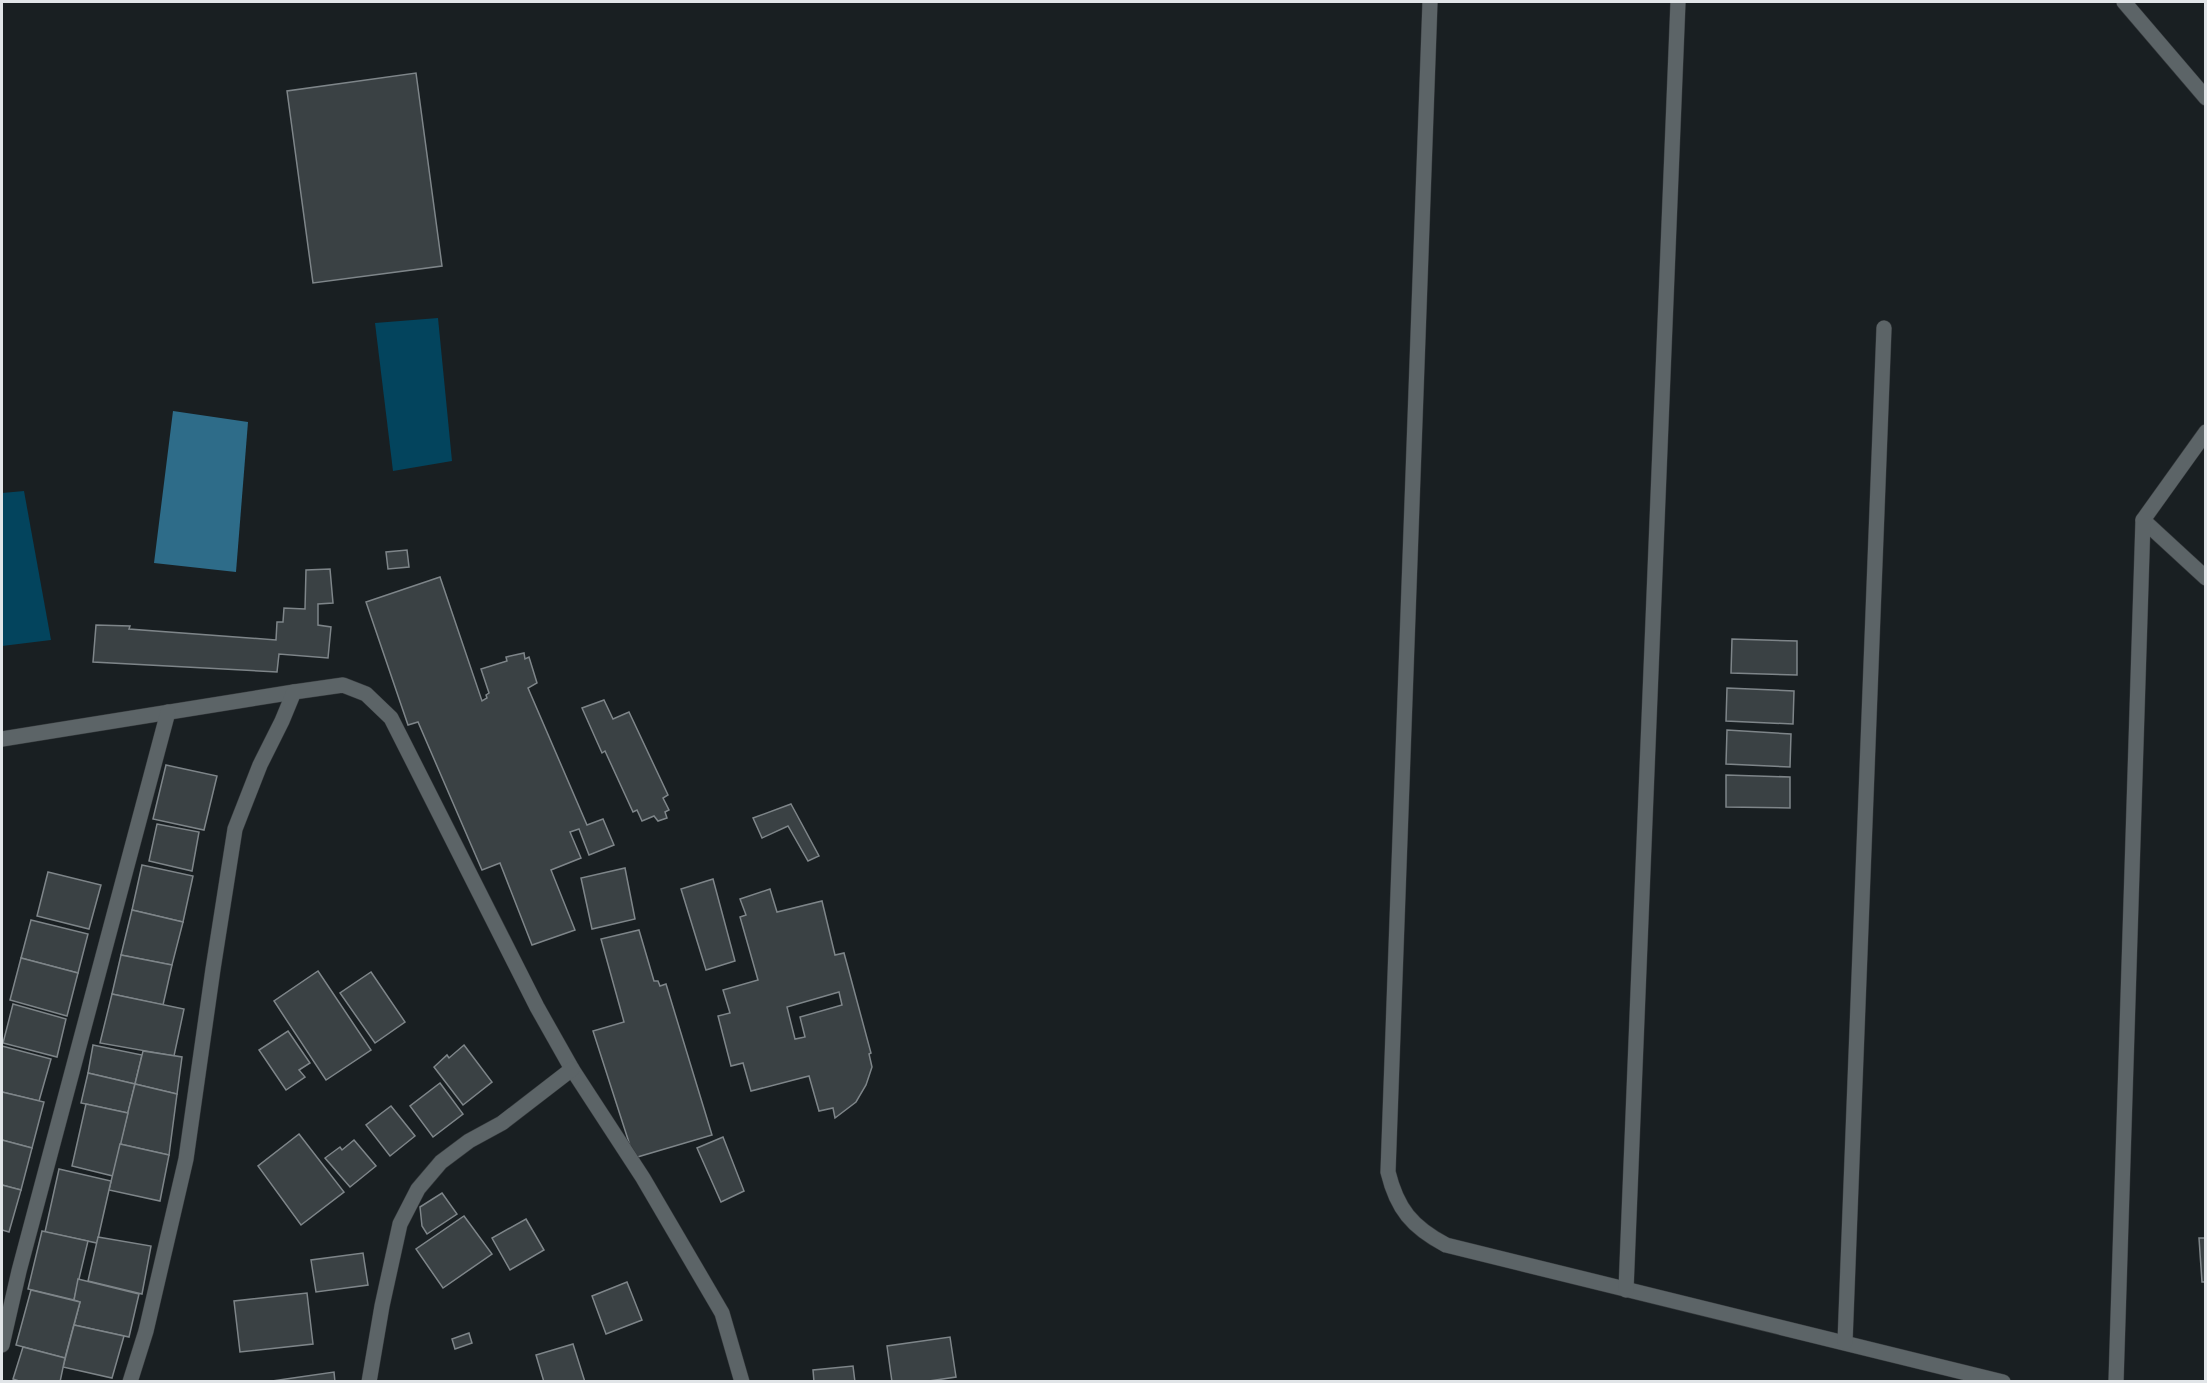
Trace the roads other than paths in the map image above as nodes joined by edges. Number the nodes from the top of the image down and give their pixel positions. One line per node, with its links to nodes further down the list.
1 (1430, 2): 13 (street)
2 (1678, 2): 13 (street)
3 (2124, 2): 4 (street)
4 (2205, 98)
5 (1884, 328): 14 (street)
6 (2205, 432): 7 (street)
7 (2143, 520): 8 (street); 20 (street)
8 (2205, 578)
9 (294, 692): 10 (street); 12 (street); 16 (street)
10 (168, 712): 11 (street); 15 (street)
11 (2, 739)
12 (572, 1069): 17 (street); 18 (street)
13 (1626, 1290): 14 (street)
14 (1845, 1342): 19 (street)
15 (2, 1345)
16 (130, 1382)
17 (369, 1382)
18 (742, 1382)
19 (2003, 1382)
20 (2116, 1382)

